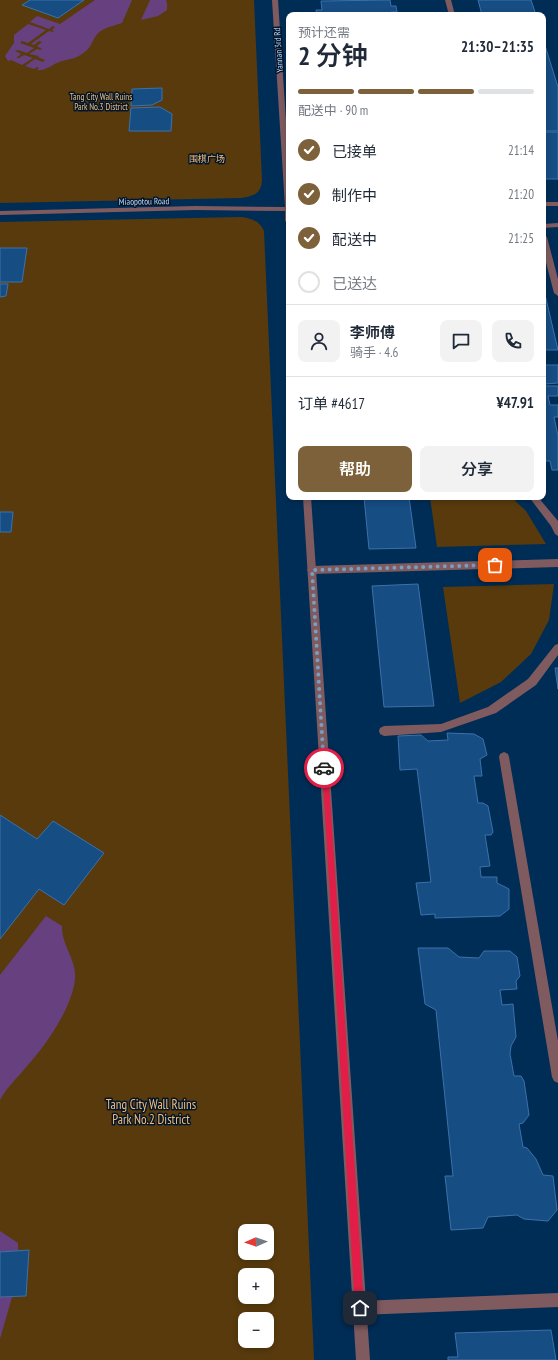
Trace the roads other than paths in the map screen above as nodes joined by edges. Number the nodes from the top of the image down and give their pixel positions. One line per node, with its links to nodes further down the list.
1 (275, 0): 4 (street, Yannan 3rd Rd)
2 (448, 0): 3 (street)
3 (451, 12)
4 (286, 164)
5 (546, 204): 6 (street)
6 (558, 204)
7 (286, 209): 8 (street, Miaopotou Road)
8 (0, 213)
9 (558, 225): 10 (street)
10 (546, 226)
11 (546, 248): 12 (street)
12 (558, 293)
13 (307, 500): 17 (street)
14 (535, 500): 15 (street)
15 (558, 532)
16 (558, 563): 17 (street)
17 (312, 570): 23 (street)
18 (558, 648): 19 (street)
19 (384, 731)
20 (504, 757): 21 (street)
21 (558, 1077)
22 (558, 1300): 23 (street)
23 (360, 1308): 24 (street)
24 (363, 1360)

